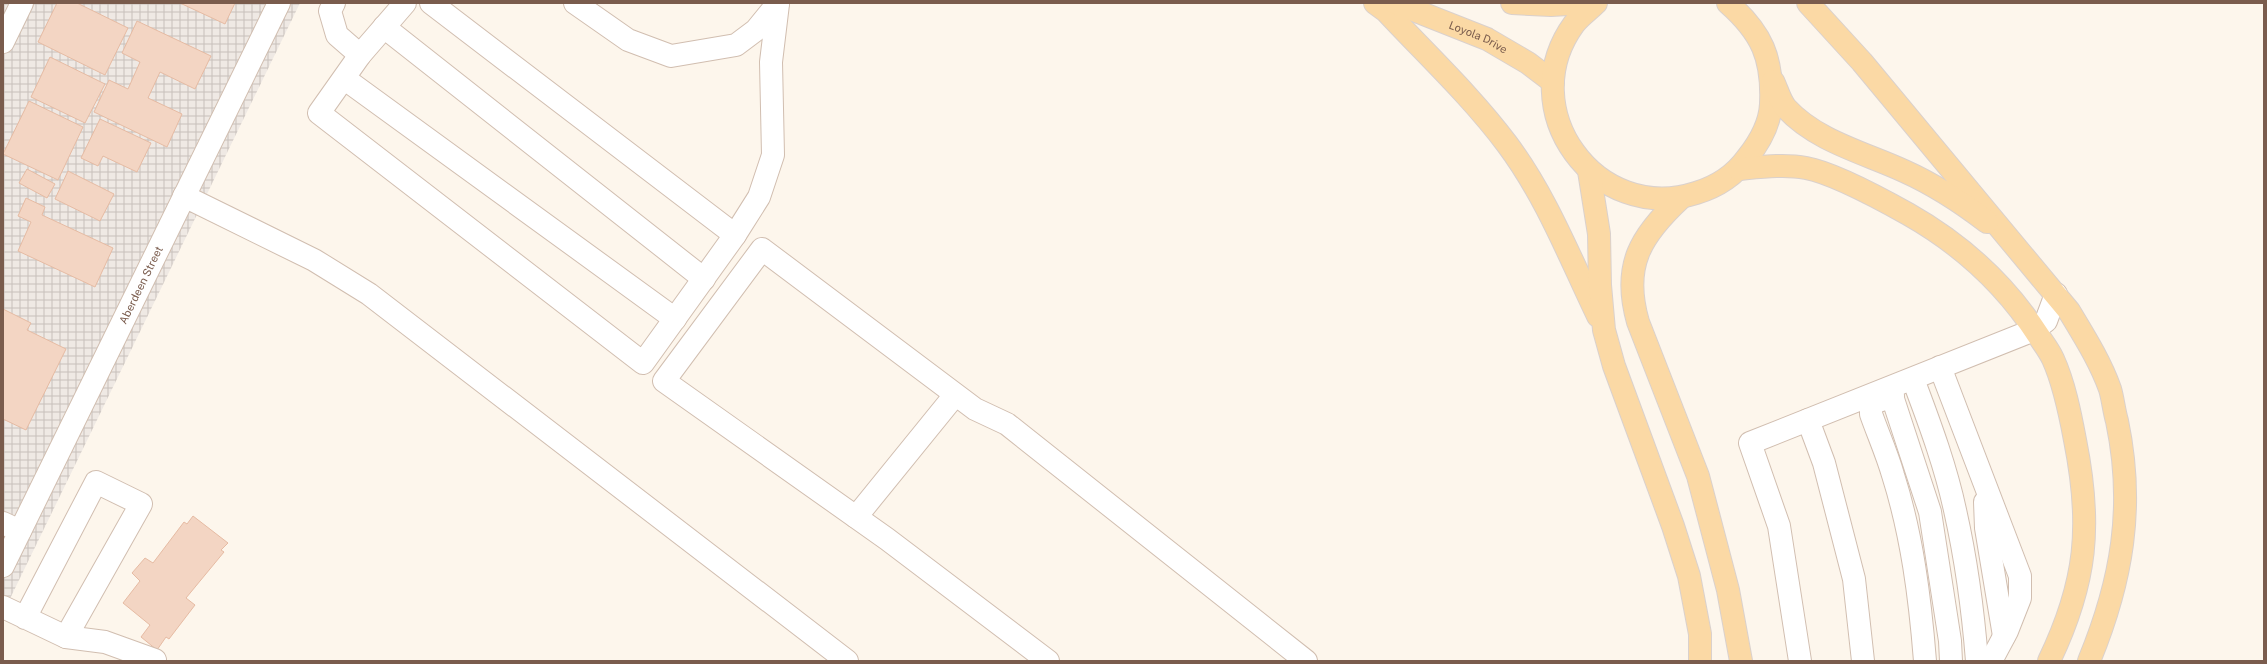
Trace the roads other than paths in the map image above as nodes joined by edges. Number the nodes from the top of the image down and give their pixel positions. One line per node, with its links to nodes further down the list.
1 (22, 3): 16 (street)
2 (279, 3): 23 (street, Aberdeen Street)
3 (334, 3): 17 (street)
4 (405, 3): 15 (street)
5 (431, 3): 25 (street)
6 (575, 3): 14 (street)
7 (1375, 3): 30 (main road)
8 (1396, 3): 20 (main road, Loyola Drive)
9 (1512, 3): 10 (main road)
10 (1585, 3)
11 (1596, 3): 20 (main road)
12 (1728, 3): 19 (main road)
13 (1808, 3): 26 (main road)
14 (778, 4): 25 (street)
15 (384, 28): 17 (street); 27 (street)
16 (3, 42)
17 (360, 55): 18 (street)
18 (344, 79): 29 (street); 29 (street)
19 (1772, 79): 21 (main road); 26 (main road)
20 (1553, 82): 22 (main road)
21 (1739, 169): 24 (main road); 31 (main road)
22 (1589, 171): 24 (main road); 30 (main road)
23 (184, 196): 38 (street, Aberdeen Street); 44 (street)
24 (1681, 198): 48 (main road)
25 (735, 235): 27 (street)
26 (2013, 242): 28 (main road)
27 (704, 279): 29 (street)
28 (2056, 294): 31 (street); 56 (main road)
29 (675, 318)
30 (1604, 330): 47 (main road)
31 (2034, 330): 32 (street); 55 (main road)
32 (1942, 372): 33 (street); 36 (street); 54 (street)
33 (1916, 387): 35 (street); 53 (street)
34 (956, 395): 37 (street); 37 (street); 46 (street)
35 (1892, 396): 51 (street); 52 (street)
36 (1808, 420): 49 (street); 50 (street)
37 (856, 517): 45 (street)
38 (12, 527): 39 (street, Aberdeen Street)
39 (3, 566)
40 (3, 607): 41 (street)
41 (25, 618): 42 (street); 42 (street)
42 (66, 637): 43 (street)
43 (156, 660)
44 (847, 661)
45 (1048, 661)
46 (1306, 661)
47 (1700, 661)
48 (1740, 661)
49 (1800, 661)
50 (1862, 661)
51 (1925, 661)
52 (1951, 661)
53 (1977, 661)
54 (1991, 661)
55 (2049, 661)
56 (2089, 661)

